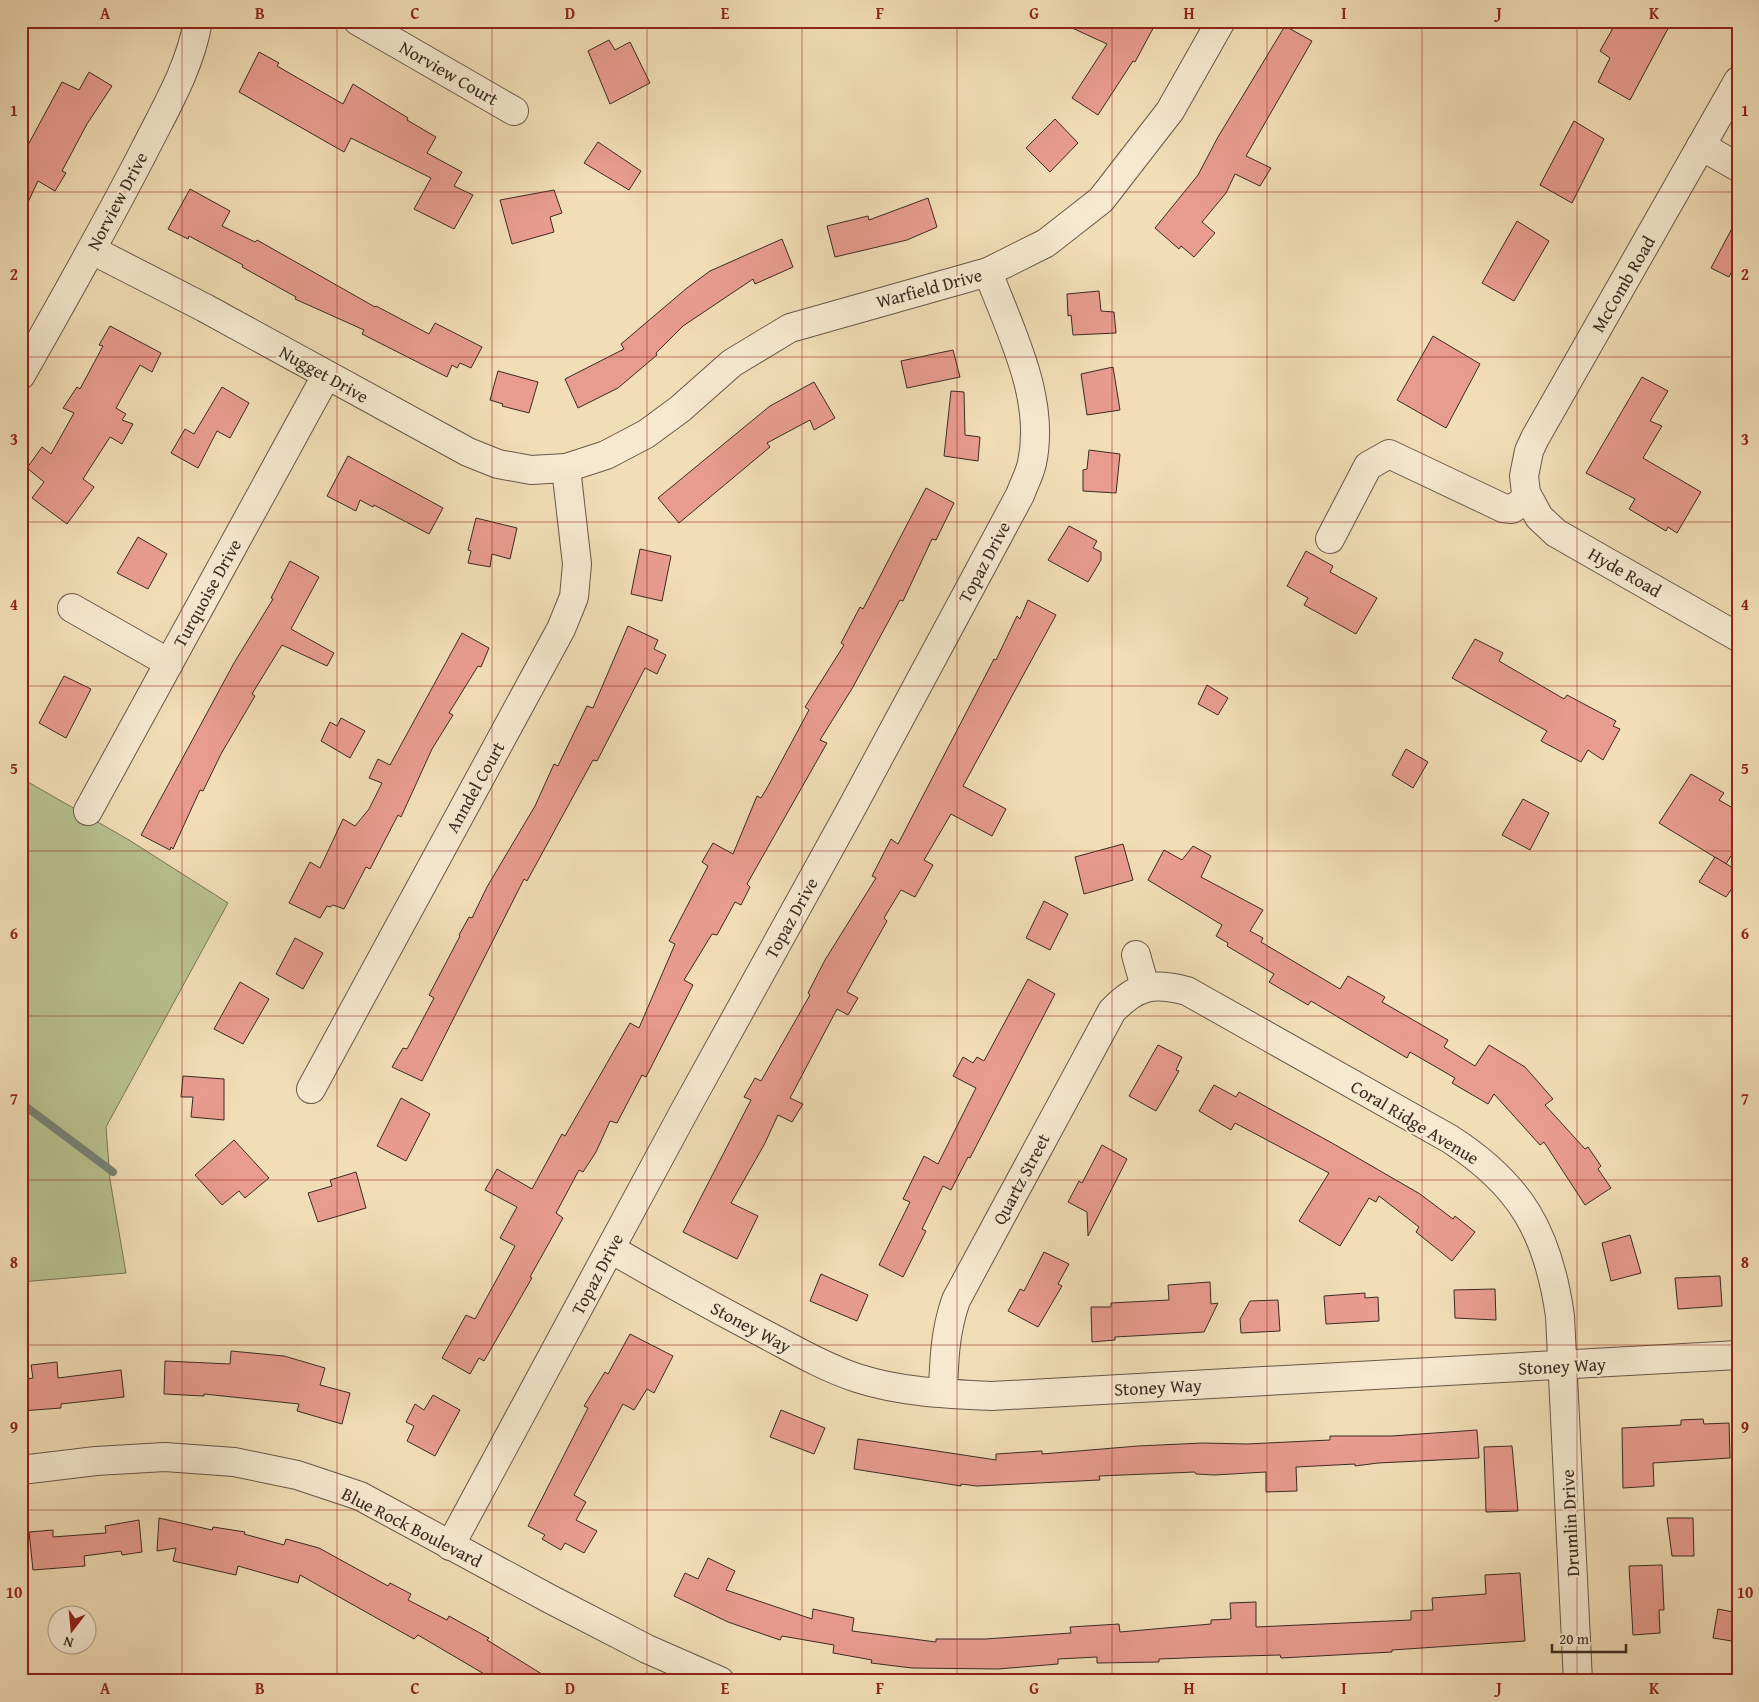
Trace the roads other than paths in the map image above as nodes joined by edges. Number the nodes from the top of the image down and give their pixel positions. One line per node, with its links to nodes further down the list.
1 (198, 21): 8 (street, Norview Drive)
2 (358, 21): 5 (street, Norview Court)
3 (1221, 21): 9 (street, Warfield Drive)
4 (1738, 81): 6 (street, McComb Road)
5 (514, 111)
6 (1702, 146): 7 (street); 13 (street, McComb Road)
7 (1738, 167)
8 (92, 250): 10 (street, Norview Drive); 11 (street, Nugget Drive)
9 (988, 272): 12 (street, Warfield Drive); 22 (street, Topaz Drive)
10 (21, 375)
11 (326, 376): 12 (street, Nugget Drive); 17 (street, Turquoise Drive)
12 (566, 468): 21 (street, Anndel Court)
13 (1527, 496): 14 (street); 16 (street, Hyde Road)
14 (1330, 539)
15 (72, 608): 17 (street)
16 (1738, 637)
17 (169, 663): 18 (street, Turquoise Drive)
18 (88, 811)
19 (1136, 955): 20 (street)
20 (1145, 987): 24 (street, Coral Ridge Avenue); 25 (street, Quartz Street)
21 (311, 1089)
22 (611, 1249): 25 (street, Stoney Way); 27 (street, Topaz Drive)
23 (1738, 1355): 24 (street, Stoney Way)
24 (1562, 1366): 25 (street, Stoney Way); 29 (street, Drumlin Drive)
25 (943, 1393)
26 (21, 1470): 27 (street, Blue Rock Boulevard)
27 (450, 1546): 28 (street, Blue Rock Boulevard)
28 (720, 1681)
29 (1578, 1681)

